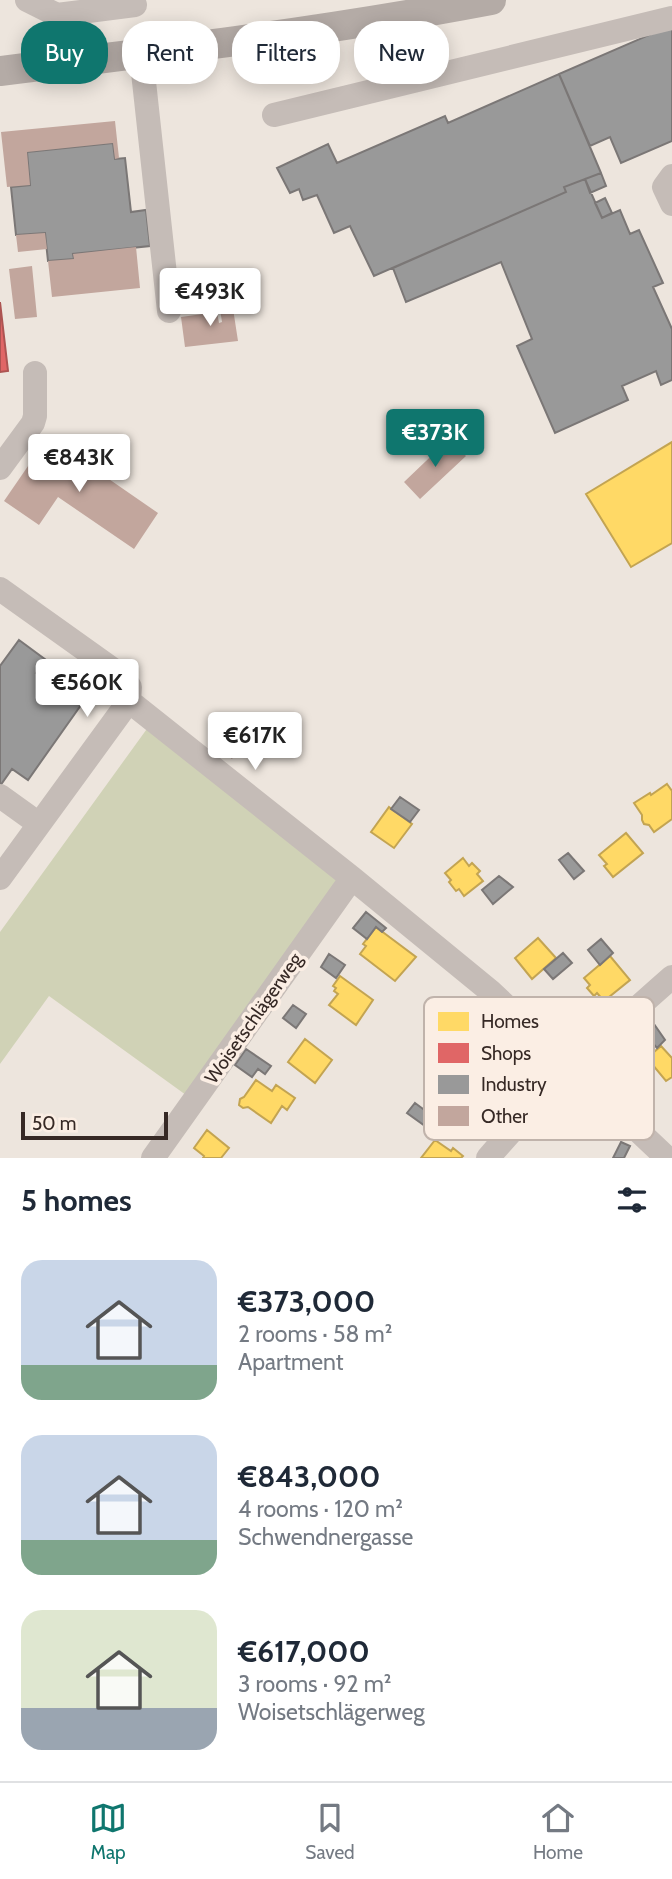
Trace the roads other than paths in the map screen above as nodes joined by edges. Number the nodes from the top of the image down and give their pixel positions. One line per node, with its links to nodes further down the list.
1 (27, 0): 3 (street)
2 (491, 0): 4 (main road)
3 (135, 5)
4 (404, 15): 6 (street); 7 (main road)
5 (672, 18): 10 (street)
6 (405, 21)
7 (218, 44)
8 (122, 56): 9 (main road)
9 (0, 71)
10 (449, 72)
11 (144, 84): 16 (street)
12 (401, 84): 13 (street)
13 (274, 115)
14 (672, 176): 15 (street)
15 (672, 204)
16 (169, 311)
17 (35, 373): 18 (street)
18 (0, 468)
19 (4, 601): 20 (street)
20 (129, 701): 22 (street); 24 (street)
21 (0, 796): 22 (street)
22 (39, 824): 23 (street)
23 (0, 878)
24 (352, 878): 26 (street); 30 (street, Woisetschlägerweg)
25 (672, 977): 27 (street)
26 (496, 997)
27 (650, 997)
28 (503, 1140): 31 (street)
29 (648, 1140): 32 (street)
30 (153, 1158)
31 (488, 1158)
32 (667, 1158)

